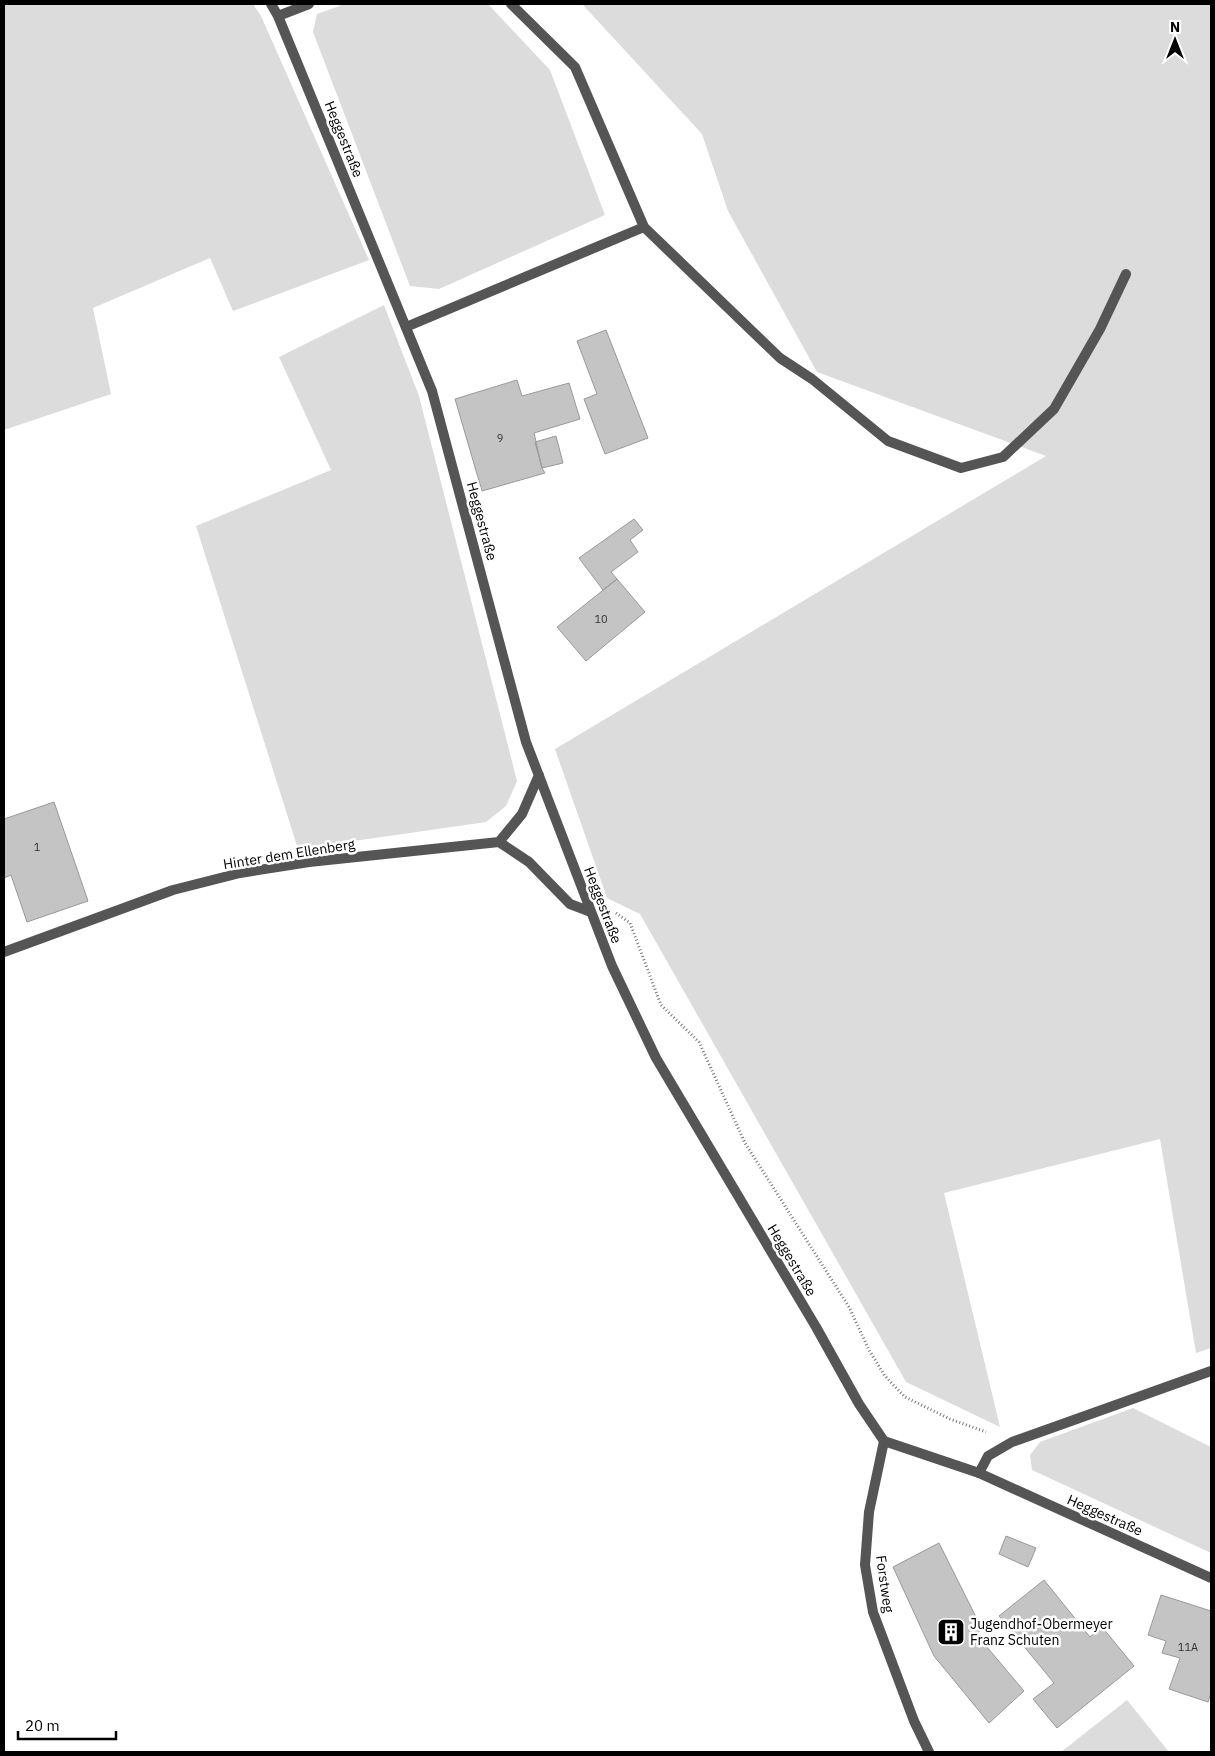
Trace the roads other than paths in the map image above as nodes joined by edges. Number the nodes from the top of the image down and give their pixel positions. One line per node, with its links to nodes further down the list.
1 (271, 4): 5 (street, Heggestraße)
2 (309, 4): 4 (street)
3 (511, 4): 6 (street)
4 (299, 6): 5 (street)
5 (278, 16): 8 (street, Heggestraße)
6 (644, 227): 7 (street); 8 (street)
7 (1126, 274)
8 (406, 327): 9 (street, Heggestraße)
9 (539, 775): 10 (street); 11 (street, Heggestraße)
10 (499, 842): 11 (street); 12 (street, Hinter dem Ellenberg)
11 (591, 912): 14 (street, Heggestraße)
12 (4, 952)
13 (1211, 1371): 15 (street)
14 (884, 1441): 15 (street, Heggestraße); 17 (street, Forstweg)
15 (979, 1473): 16 (street, Heggestraße)
16 (1211, 1578)
17 (929, 1752)

